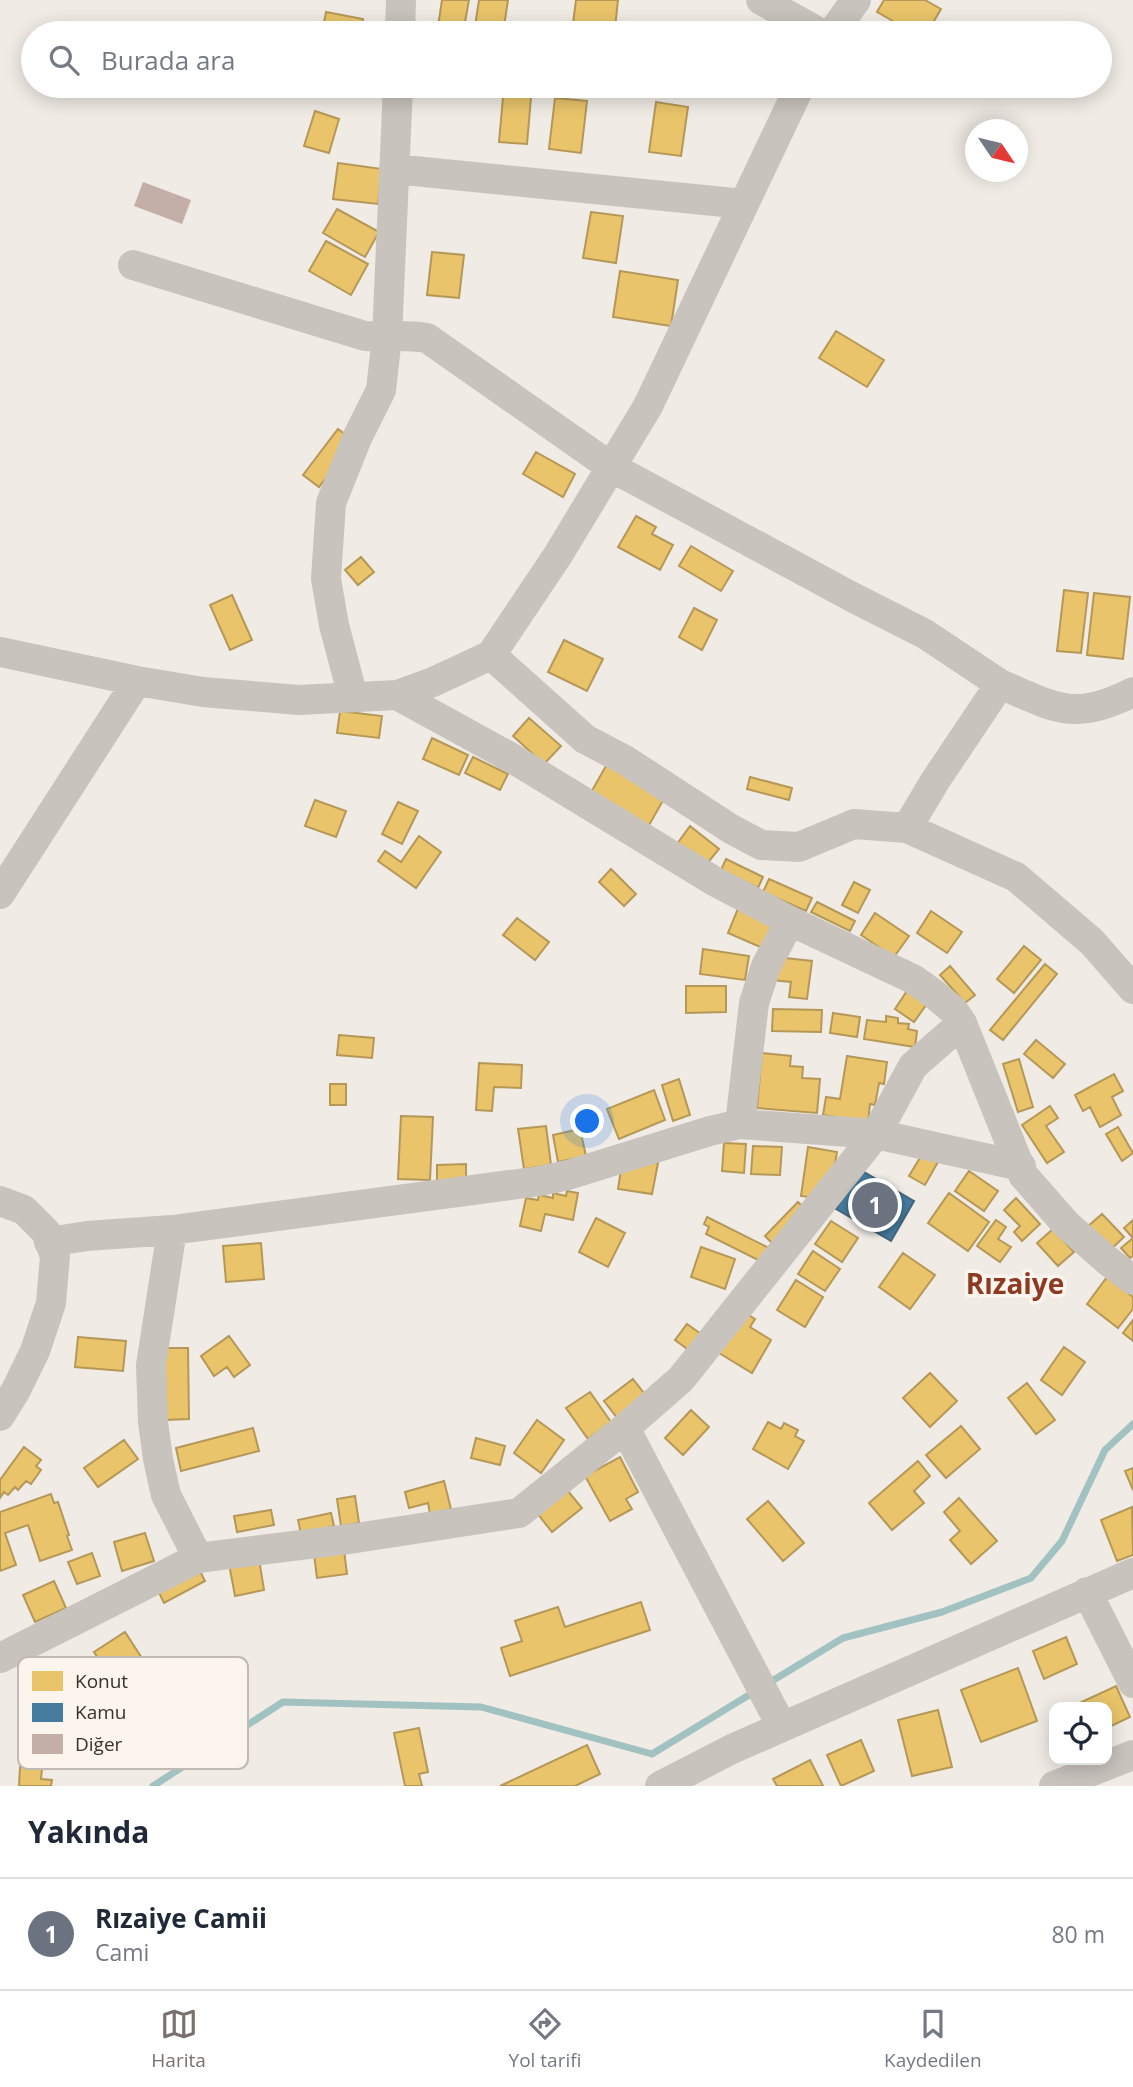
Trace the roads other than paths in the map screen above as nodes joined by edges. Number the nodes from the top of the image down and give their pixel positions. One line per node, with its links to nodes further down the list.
1 (401, 0): 4 (street)
2 (761, 0): 5 (street)
3 (856, 0): 6 (street)
4 (400, 21)
5 (799, 21)
6 (841, 21)
7 (397, 98): 9 (street)
8 (794, 98): 10 (street)
9 (394, 169): 10 (street); 12 (street)
10 (744, 204): 13 (street)
11 (133, 265): 12 (street)
12 (387, 337): 13 (street); 20 (street)
13 (611, 467): 15 (street); 17 (street)
14 (0, 652): 16 (street)
15 (492, 655): 19 (street); 21 (street)
16 (137, 681): 20 (street); 22 (street)
17 (1000, 684): 18 (street); 21 (street)
18 (1133, 692)
19 (397, 695): 20 (street); 23 (street)
20 (353, 697)
21 (907, 828): 24 (street)
22 (0, 894)
23 (790, 921): 25 (street); 26 (street)
24 (1133, 989)
25 (962, 1023): 27 (street); 28 (street)
26 (740, 1124): 27 (street); 30 (street)
27 (876, 1134): 28 (street); 34 (street)
28 (1021, 1166): 32 (street)
29 (0, 1201): 31 (street)
30 (172, 1230): 31 (street); 35 (street)
31 (49, 1242): 33 (street)
32 (1133, 1280)
33 (0, 1416)
34 (625, 1428): 35 (street); 40 (street)
35 (198, 1558): 38 (street)
36 (1133, 1573): 37 (street)
37 (1087, 1592): 39 (street); 40 (street)
38 (0, 1657)
39 (1133, 1684)
40 (782, 1727): 42 (street)
41 (1133, 1755): 43 (street)
42 (660, 1786)
43 (1054, 1786)

